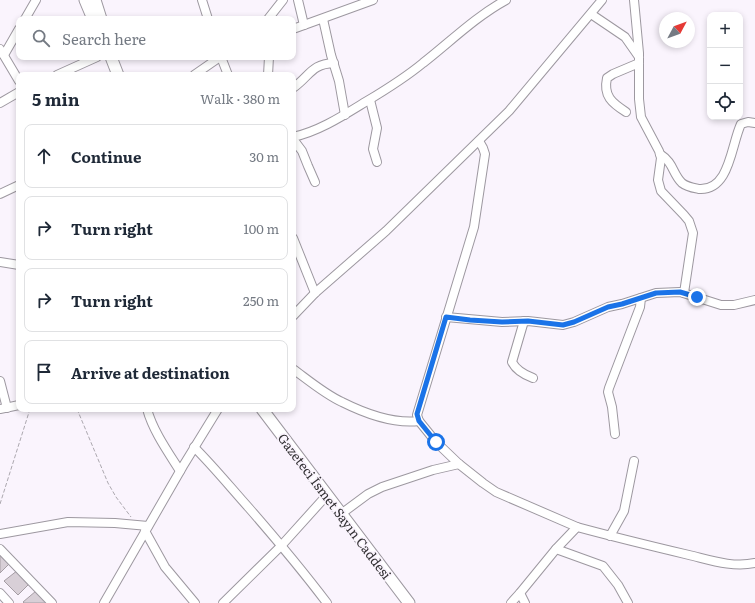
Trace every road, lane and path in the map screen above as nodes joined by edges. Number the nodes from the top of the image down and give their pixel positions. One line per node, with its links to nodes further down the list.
1 (36, 0): 12 (street)
2 (84, 0): 13 (street)
3 (95, 0): 14 (street)
4 (202, 0): 15 (street)
5 (283, 0): 16 (street)
6 (298, 0): 18 (street)
7 (373, 0): 17 (street)
8 (506, 0): 37 (street)
9 (602, 0): 11 (street)
10 (634, 0): 27 (street)
11 (591, 14): 27 (street); 44 (street)
12 (27, 16)
13 (92, 16)
14 (100, 16)
15 (207, 16)
16 (270, 16)
17 (322, 19): 18 (street); 28 (street)
18 (304, 25): 19 (street)
19 (296, 28)
20 (16, 33): 21 (street)
21 (2, 52): 34 (street)
22 (90, 60): 29 (street)
23 (112, 60): 30 (street)
24 (216, 60): 31 (street)
25 (222, 60): 32 (street)
26 (268, 60): 33 (street)
27 (639, 60): 39 (street); 45 (street)
28 (334, 63): 35 (street); 40 (street)
29 (64, 72)
30 (117, 72)
31 (198, 72)
32 (227, 72)
33 (268, 72)
34 (16, 76)
35 (296, 86)
36 (16, 94): 38 (street)
37 (370, 100): 40 (street); 46 (street)
38 (0, 103)
39 (626, 112)
40 (345, 115): 42 (street)
41 (755, 123): 45 (street)
42 (296, 137)
43 (296, 142): 47 (street)
44 (479, 142): 53 (street); 58 (street)
45 (660, 154): 54 (street)
46 (377, 162)
47 (315, 182)
48 (16, 186): 49 (street)
49 (0, 194)
50 (296, 246): 53 (street)
51 (0, 262): 52 (street)
52 (16, 265)
53 (315, 293): 57 (street)
54 (684, 293): 55 (street); 56 (street)
55 (641, 298): 59 (street); 71 (street)
56 (755, 300)
57 (296, 313)
58 (446, 317): 59 (street); 70 (street)
59 (524, 321): 61 (street)
60 (296, 372): 70 (street)
61 (533, 378)
62 (0, 381): 64 (street)
63 (16, 406): 64 (street)
64 (4, 408)
65 (29, 412): 77 (path)
66 (78, 412): 79 (path)
67 (148, 412): 75 (street)
68 (216, 412): 72 (street)
69 (264, 412): 76 (street, Gazeteci İsmet Sayın Caddesi)
70 (419, 421): 74 (street)
71 (615, 434)
72 (194, 447): 75 (street); 84 (street)
73 (634, 461): 83 (street)
74 (459, 464): 78 (street); 80 (street)
75 (180, 471): 81 (street)
76 (327, 495): 78 (street, Gazeteci İsmet Sayın Caddesi); 84 (street)
77 (0, 504)
78 (341, 514): 96 (street, Gazeteci İsmet Sayın Caddesi)
79 (134, 525): 81 (street); 82 (street)
80 (577, 527): 83 (street); 86 (street)
81 (146, 529): 92 (street); 93 (street)
82 (0, 534)
83 (610, 536): 87 (street)
84 (281, 546): 94 (street); 95 (street)
85 (0, 549): 91 (street)
86 (556, 549): 88 (street); 99 (street)
87 (755, 563)
88 (520, 593): 97 (street); 98 (street)
89 (1, 595): 90 (street)
90 (9, 603)
91 (52, 603)
92 (104, 603)
93 (195, 603)
94 (223, 603)
95 (327, 603)
96 (409, 603)
97 (511, 603)
98 (525, 603)
99 (628, 603)

